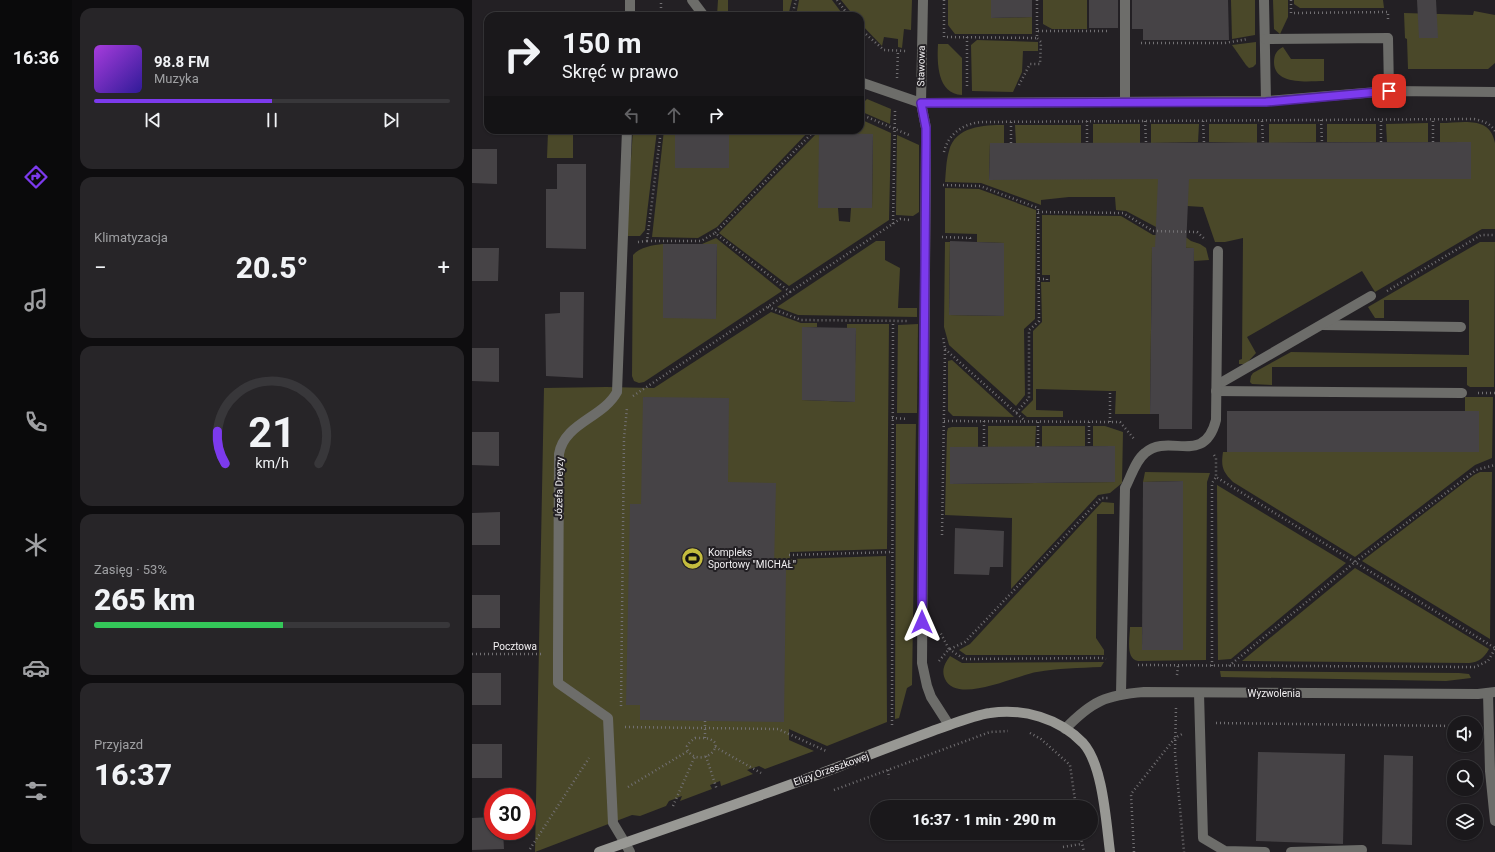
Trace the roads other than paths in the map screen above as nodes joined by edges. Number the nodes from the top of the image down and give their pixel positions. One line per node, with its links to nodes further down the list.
1 (630, 0): 6 (street)
2 (692, 0): 7 (street)
3 (923, 0): 14 (street, Stawowa)
4 (1125, 0): 12 (street)
5 (1264, 0): 8 (street)
6 (630, 12)
7 (701, 12)
8 (1265, 39): 10 (street); 13 (street)
9 (864, 83): 14 (street)
10 (1389, 91): 11 (street); 13 (street)
11 (1495, 92)
12 (1125, 102): 13 (street); 14 (street)
13 (1266, 102)
14 (921, 103): 25 (street, Stawowa)
15 (627, 134): 28 (street, Józefa Dreyzy)
16 (1218, 251): 20 (street)
17 (1371, 296): 18 (street)
18 (1322, 325): 19 (street); 20 (street)
19 (1460, 327)
20 (1216, 388): 21 (street); 24 (street)
21 (1462, 393)
22 (1491, 692): 23 (street, Wyzwolenia); 27 (street)
23 (1199, 693): 24 (street, Wyzwolenia); 32 (street)
24 (1121, 694): 26 (street, Wyzwolenia)
25 (949, 725): 26 (street, Elizy Orzeszkowej); 28 (street, Elizy Orzeszkowej)
26 (1065, 729): 31 (street, Elizy Orzeszkowej)
27 (1495, 821)
28 (628, 847): 30 (street, Elizy Orzeszkowej)
29 (1362, 850): 33 (street)
30 (599, 852)
31 (1110, 852)
32 (1265, 852)
33 (1291, 852)

